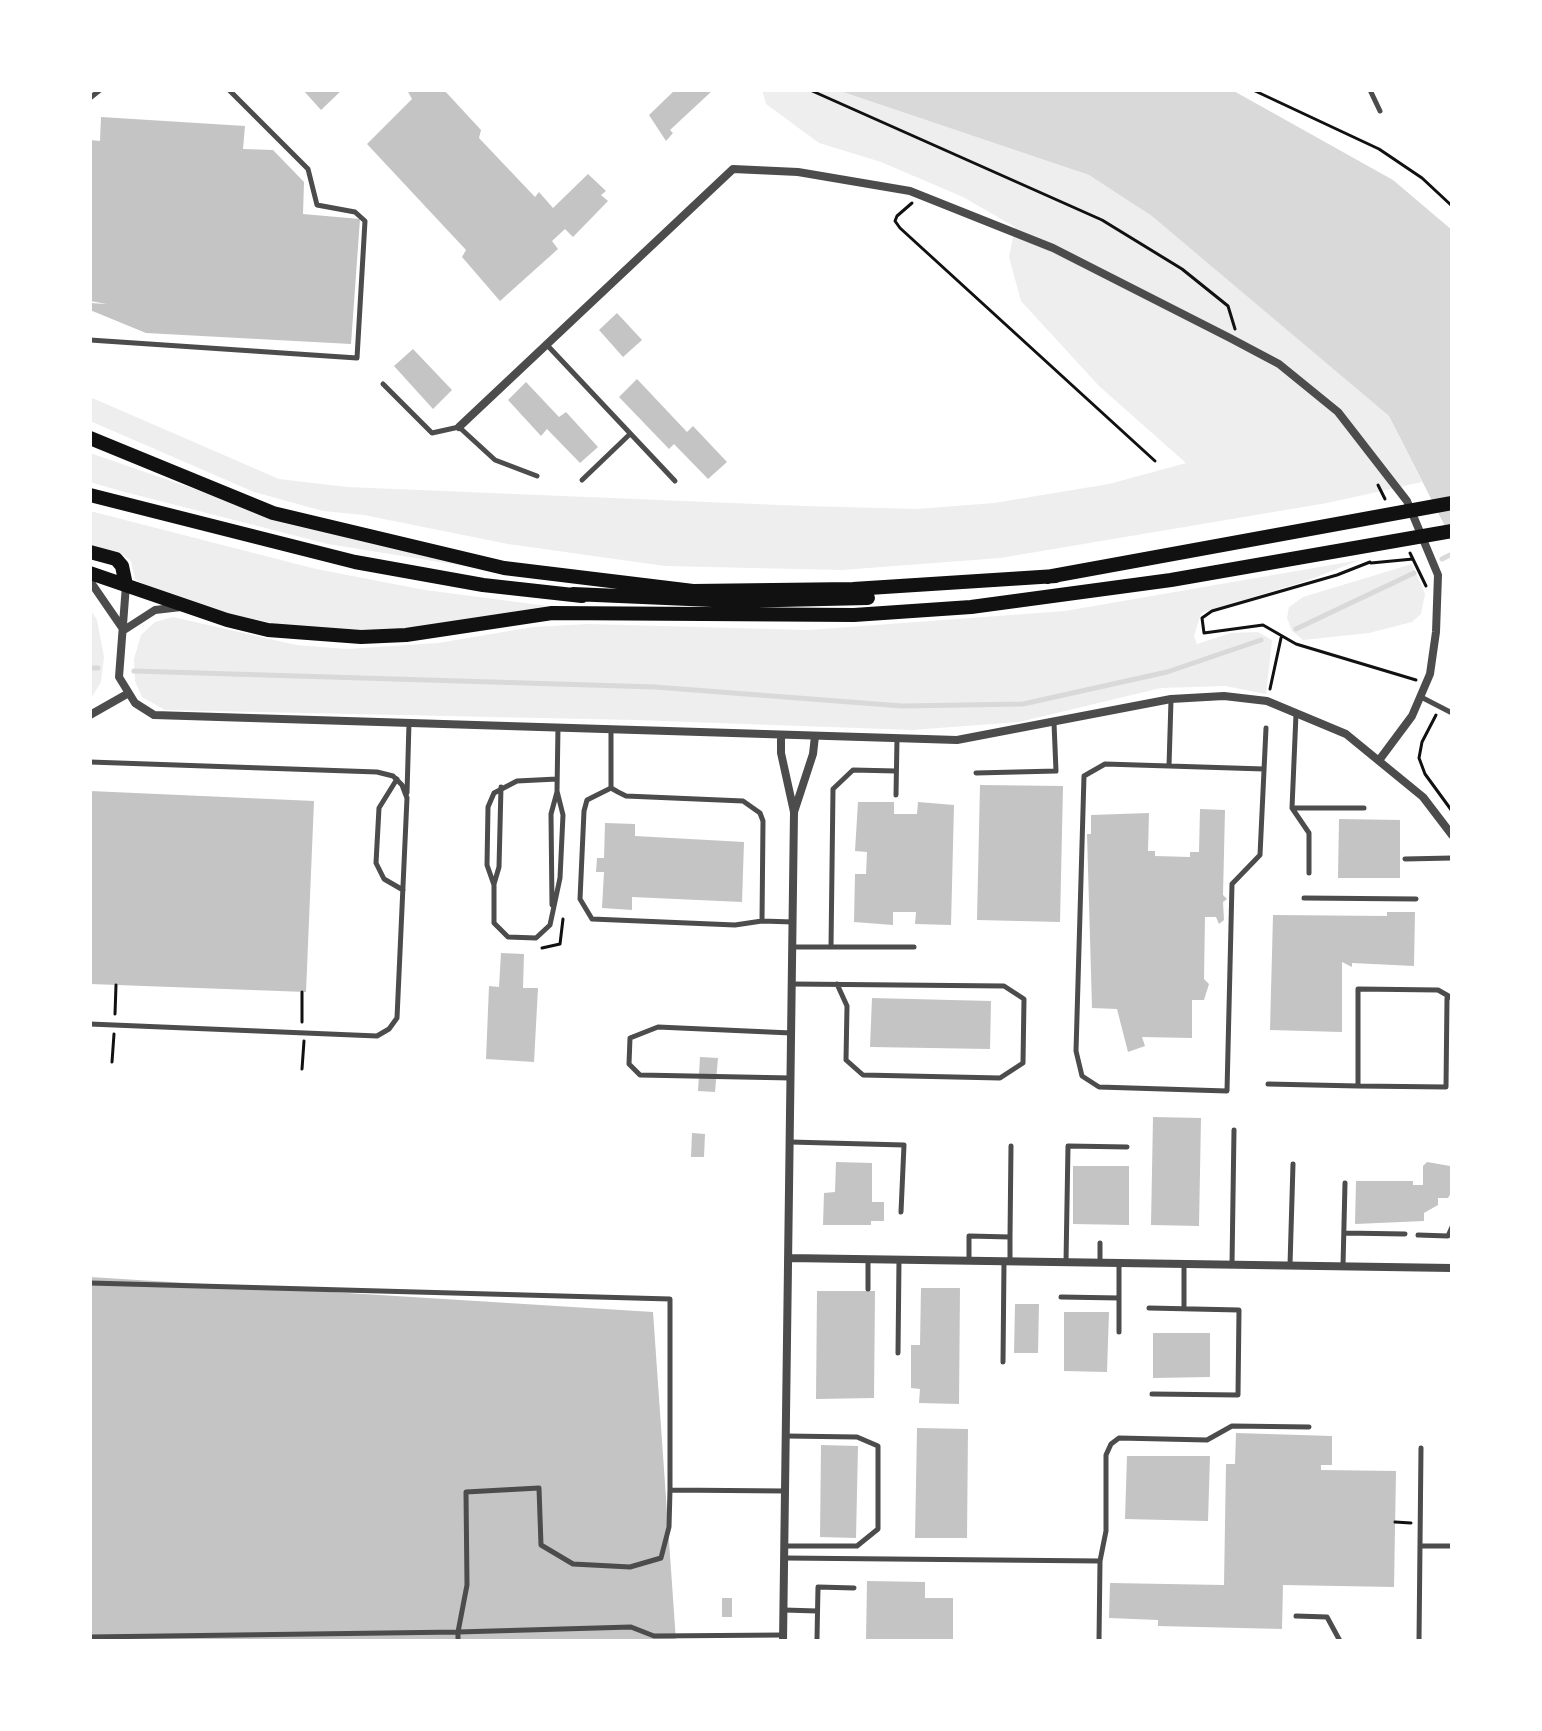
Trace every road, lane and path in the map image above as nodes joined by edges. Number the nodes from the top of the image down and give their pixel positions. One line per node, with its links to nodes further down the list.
1 (100, 90): 6 (lane)
2 (229, 90): 11 (lane)
3 (810, 90): 10 (path)
4 (1253, 90): 9 (path)
5 (1370, 90): 7 (lane)
6 (90, 98)
7 (1380, 111)
8 (922, 196): 10 (street); 12 (street); 17 (path)
9 (1452, 206)
10 (1230, 338): 43 (street)
11 (90, 340)
12 (546, 344): 14 (street); 15 (lane)
13 (383, 384): 14 (lane)
14 (459, 427): 18 (lane)
15 (630, 434): 19 (lane); 20 (lane)
16 (95, 441): 32 (main road)
17 (1155, 461)
18 (537, 476)
19 (582, 480)
20 (675, 481)
21 (1376, 481): 24 (path)
22 (90, 495): 36 (main road)
23 (1452, 503): 32 (main road)
24 (1388, 507)
25 (1452, 531): 27 (main road)
26 (1407, 546): 29 (path)
27 (1385, 549): 30 (path); 38 (main road)
28 (90, 552): 34 (main road)
29 (1413, 559): 30 (path); 35 (path)
30 (1367, 563): 40 (path)
31 (90, 573): 34 (main road)
32 (1056, 576): 36 (main road)
33 (90, 581): 39 (street)
34 (126, 585): 37 (main road); 39 (street)
35 (1427, 589)
36 (573, 594): 38 (main road)
37 (187, 607): 38 (main road); 39 (street)
38 (697, 614)
39 (124, 630): 42 (street)
40 (1281, 638): 41 (path); 45 (path)
41 (1420, 669)
42 (127, 694): 49 (street); 50 (street)
43 (1420, 697): 46 (lane); 58 (street)
44 (1171, 699): 45 (street); 51 (street); 60 (lane)
45 (1267, 701): 47 (street)
46 (1441, 706): 48 (lane); 73 (path)
47 (1296, 713): 58 (street); 71 (lane)
48 (1452, 713)
49 (90, 715)
50 (409, 721): 52 (street); 70 (lane)
51 (1054, 723): 57 (street); 63 (lane)
52 (558, 727): 54 (street); 65 (lane)
53 (1266, 728): 61 (lane)
54 (611, 729): 55 (street); 67 (lane)
55 (781, 735): 56 (street); 74 (street)
56 (815, 736): 57 (street); 74 (street)
57 (897, 739): 62 (lane)
58 (1380, 759): 75 (street)
59 (90, 762): 64 (lane)
60 (1169, 766): 61 (lane); 61 (lane)
61 (1264, 769)
62 (896, 771): 69 (lane); 87 (lane)
63 (976, 773)
64 (397, 779): 70 (lane); 80 (lane)
65 (557, 779): 66 (lane); 68 (lane)
66 (501, 787): 79 (lane); 79 (lane)
67 (611, 788): 84 (lane); 84 (lane)
68 (557, 791): 83 (lane); 83 (lane)
69 (896, 795)
70 (407, 798): 80 (lane)
71 (1292, 808): 72 (lane); 78 (lane)
72 (1364, 808)
73 (1452, 811)
74 (794, 812): 85 (street)
75 (1452, 835)
76 (1452, 858): 77 (lane)
77 (1405, 859)
78 (1309, 873)
79 (494, 885): 83 (lane)
80 (403, 890): 92 (lane)
81 (1304, 898): 82 (lane)
82 (1416, 899)
83 (552, 908)
84 (762, 921): 85 (lane)
85 (793, 922): 86 (street)
86 (793, 947): 87 (lane); 89 (street)
87 (831, 947): 88 (lane)
88 (914, 947)
89 (793, 984): 90 (lane); 93 (street)
90 (837, 984): 90 (lane)
91 (1450, 998): 96 (lane); 96 (lane)
92 (90, 1024)
93 (792, 1033): 94 (street); 94 (lane)
94 (791, 1078): 98 (street)
95 (1268, 1084): 96 (lane)
96 (1358, 1086)
97 (1234, 1130): 119 (lane)
98 (790, 1142): 103 (lane); 110 (street)
99 (1011, 1146): 108 (lane)
100 (1127, 1147): 115 (lane)
101 (1293, 1164): 120 (lane)
102 (1345, 1183): 105 (lane)
103 (901, 1212)
104 (1452, 1227): 107 (lane)
105 (1344, 1233): 106 (lane); 121 (lane)
106 (1405, 1234)
107 (1418, 1235)
108 (1010, 1237): 113 (lane); 114 (lane)
109 (1100, 1243): 116 (lane)
110 (788, 1258): 111 (street); 134 (street)
111 (868, 1259): 112 (street); 124 (lane)
112 (899, 1260): 113 (street); 130 (lane)
113 (969, 1261): 114 (street)
114 (1007, 1262): 115 (street); 131 (lane)
115 (1066, 1263): 116 (street)
116 (1100, 1263): 117 (street)
117 (1119, 1263): 118 (street); 126 (lane)
118 (1184, 1264): 119 (street); 128 (lane)
119 (1232, 1265): 120 (street)
120 (1290, 1266): 121 (street)
121 (1343, 1267): 122 (street)
122 (1452, 1268)
123 (90, 1283): 136 (lane)
124 (868, 1289)
125 (1061, 1297): 126 (lane)
126 (1119, 1298): 129 (lane)
127 (1149, 1308): 128 (lane)
128 (1184, 1309): 132 (lane)
129 (1119, 1332)
130 (898, 1353)
131 (1003, 1362)
132 (1152, 1394)
133 (1309, 1427): 144 (lane)
134 (786, 1436): 137 (street); 140 (lane)
135 (1421, 1448): 139 (lane)
136 (670, 1490): 137 (lane); 149 (lane)
137 (785, 1491): 140 (street)
138 (1395, 1522): 139 (path)
139 (1420, 1523): 141 (lane)
140 (784, 1546): 143 (street)
141 (1420, 1546): 142 (lane); 157 (lane)
142 (1452, 1546)
143 (784, 1558): 144 (lane); 146 (street)
144 (1100, 1561): 155 (lane)
145 (854, 1588): 147 (lane)
146 (783, 1610): 147 (lane); 152 (street)
147 (817, 1611): 153 (lane)
148 (1296, 1616): 156 (lane)
149 (458, 1632): 150 (lane); 151 (lane); 154 (lane)
150 (90, 1637)
151 (653, 1638): 152 (lane)
152 (783, 1638)
153 (817, 1639)
154 (458, 1641)
155 (1099, 1641)
156 (1340, 1641)
157 (1419, 1641)

